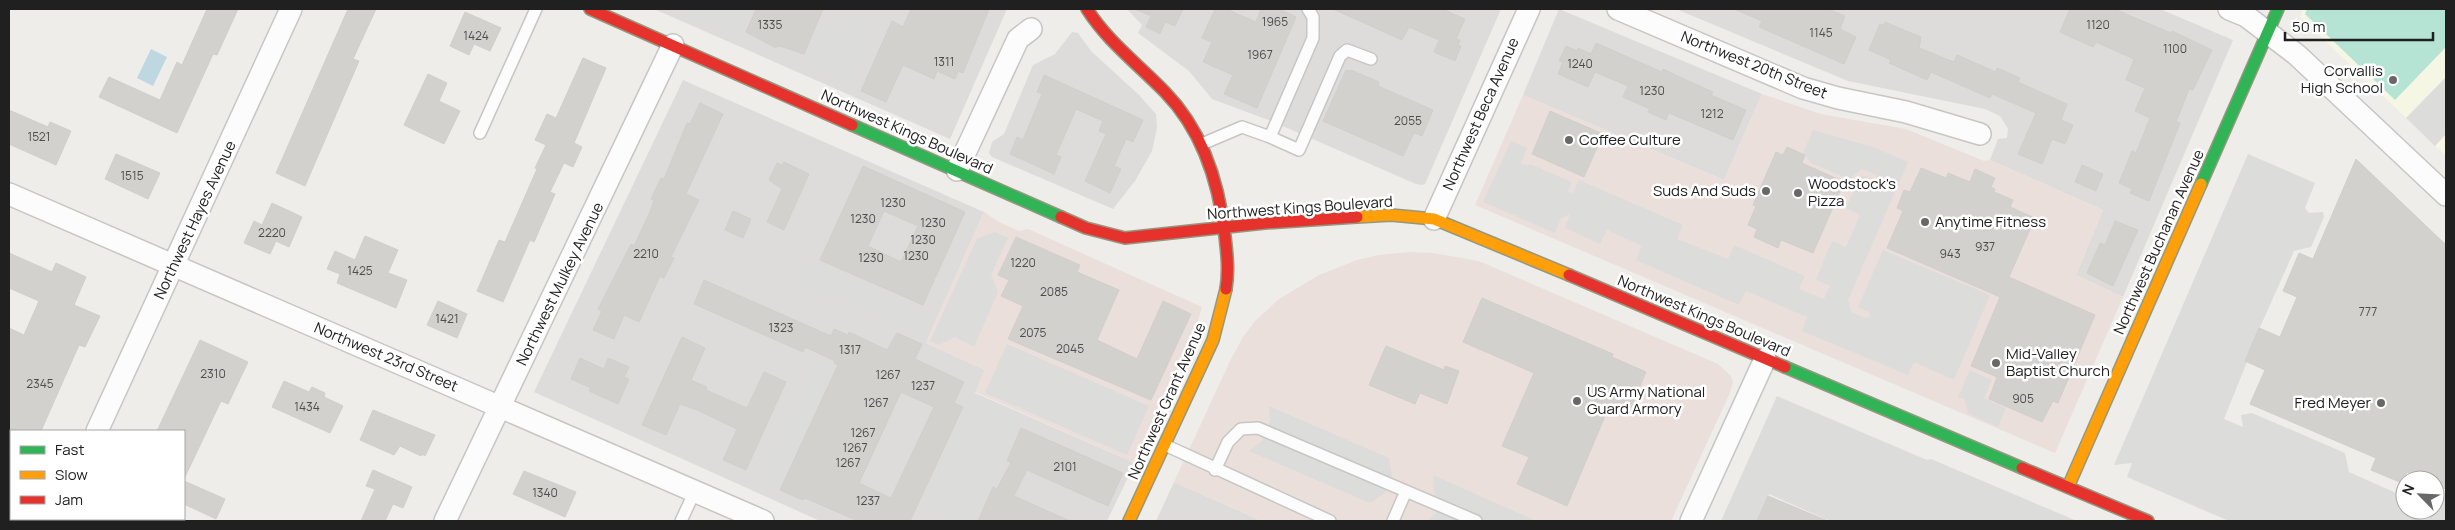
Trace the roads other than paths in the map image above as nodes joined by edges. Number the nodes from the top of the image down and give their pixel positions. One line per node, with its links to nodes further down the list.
1 (291, 9): 23 (street, Northwest Hayes Avenue)
2 (536, 9): 14 (lane)
3 (590, 9): 12 (main road, Northwest Kings Boulevard)
4 (1087, 9): 17 (main road, Northwest Grant Avenue)
5 (1308, 9): 16 (lane)
6 (1528, 9): 21 (street, Northwest Beca Avenue)
7 (1618, 9): 15 (street, Northwest 20th Street)
8 (2229, 9): 11 (street)
9 (2278, 9): 11 (main road, Northwest Buchanan Avenue)
10 (1031, 29): 18 (street)
11 (2268, 32): 20 (street); 29 (main road, Northwest Buchanan Avenue)
12 (673, 46): 18 (main road, Northwest Kings Boulevard); 25 (street, Northwest Mulkey Avenue)
13 (1371, 59): 16 (lane)
14 (480, 133)
15 (1980, 134)
16 (1270, 137): 17 (lane)
17 (1202, 144): 22 (main road, Northwest Grant Avenue)
18 (957, 170): 22 (main road, Northwest Kings Boulevard)
19 (9, 194): 23 (street, Northwest 23rd Street)
20 (2446, 195)
21 (1434, 219): 22 (main road, Northwest Kings Boulevard); 24 (main road, Northwest Kings Boulevard)
22 (1224, 227): 27 (main road, Northwest Grant Avenue)
23 (174, 266): 25 (street, Northwest 23rd Street); 26 (street, Northwest Hayes Avenue)
24 (1765, 359): 29 (main road, Northwest Kings Boulevard); 40 (street)
25 (501, 407): 30 (street, Northwest 23rd Street); 33 (street, Northwest Mulkey Avenue)
26 (98, 430)
27 (1165, 445): 28 (lane); 36 (main road, Northwest Grant Avenue)
28 (1215, 470): 31 (lane); 37 (lane)
29 (2068, 487): 32 (main road, Northwest Kings Boulevard)
30 (695, 490): 34 (lane); 35 (street, Northwest 23rd Street)
31 (1406, 491): 38 (lane); 39 (lane)
32 (2128, 517): 41 (main road, Northwest Kings Boulevard)
33 (445, 521)
34 (681, 521)
35 (763, 521)
36 (1130, 521)
37 (1330, 521)
38 (1393, 521)
39 (1476, 521)
40 (1691, 521)
41 (2148, 521)

